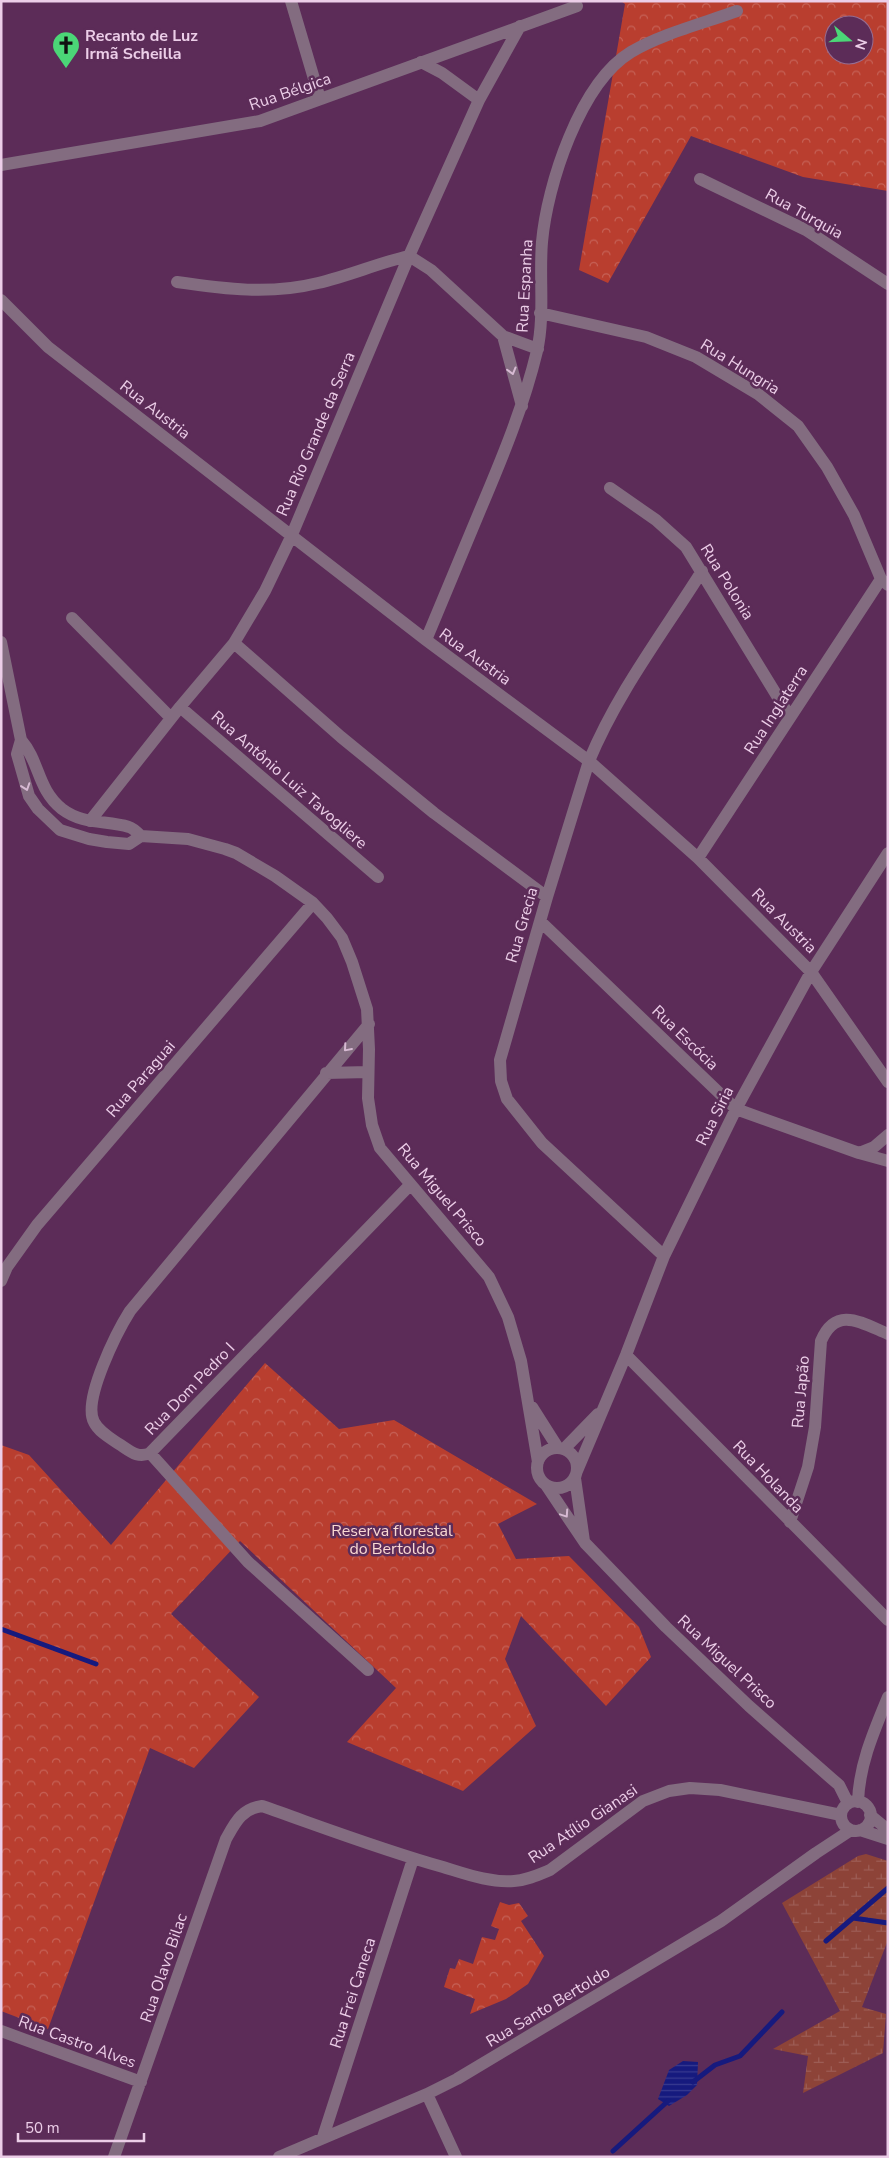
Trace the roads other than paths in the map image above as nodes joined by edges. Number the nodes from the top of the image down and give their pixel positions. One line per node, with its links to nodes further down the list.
1 (291, 1): 6 (street)
2 (577, 6): 4 (street, Rua Bélgica)
3 (737, 11): 14 (street, Rua Espanha)
4 (520, 26): 5 (street, Rua Bélgica); 7 (street, Rua Rio Grande da Serra)
5 (421, 62): 6 (street, Rua Bélgica); 7 (street)
6 (320, 99): 8 (street, Rua Bélgica)
7 (479, 100): 10 (street, Rua Rio Grande da Serra)
8 (1, 165)
9 (700, 179): 12 (street, Rua Turquia)
10 (409, 256): 11 (street); 15 (street); 19 (street, Rua Rio Grande da Serra)
11 (177, 282)
12 (888, 284)
13 (1, 300): 19 (street, Rua Austria)
14 (540, 313): 16 (street, Rua Espanha); 21 (street, Rua Hungria)
15 (503, 336): 16 (street); 17 (street, one-way to 17)
16 (538, 349): 17 (street, Rua Espanha)
17 (522, 406): 23 (street, Rua Espanha)
18 (610, 488): 20 (street, Rua Polonia)
19 (291, 537): 23 (street, Rua Austria); 25 (street, Rua Rio Grande da Serra)
20 (702, 571): 28 (street, Rua Polonia); 31 (street, Rua Grecia)
21 (884, 582): 28 (street, Rua Inglaterra)
22 (72, 618): 29 (street)
23 (426, 640): 31 (street, Rua Austria)
24 (1, 642): 26 (street, Rua Miguel Prisco)
25 (234, 643): 27 (street, Rua Rio Grande da Serra); 37 (street)
26 (5, 682): 30 (street, Rua Miguel Prisco)
27 (180, 707): 29 (street, Rua Rio Grande da Serra); 36 (street, Rua Antônio Luiz Tavogliere)
28 (790, 717): 35 (street, Rua Inglaterra)
29 (171, 718): 32 (street, Rua Rio Grande da Serra)
30 (20, 740): 32 (street, Rua Miguel Prisco); 33 (street, Rua Miguel Prisco, one-way to 33)
31 (589, 761): 35 (street, Rua Austria); 37 (street, Rua Grecia)
32 (90, 821): 33 (street, Rua Miguel Prisco)
33 (141, 836): 38 (street, Rua Miguel Prisco)
34 (888, 853): 40 (street, Rua Siria)
35 (698, 858): 40 (street, Rua Austria)
36 (378, 877)
37 (546, 898): 39 (street, Rua Grecia)
38 (313, 904): 41 (street, Rua Miguel Prisco); 51 (street, Rua Paraguai)
39 (540, 921): 45 (street, Rua Escócia); 50 (street, Rua Grecia)
40 (811, 972): 44 (street, Rua Austria); 45 (street, Rua Siria)
41 (369, 1024): 42 (street, Rua Miguel Prisco); 43 (street, Rua Dom Pedro I, one-way to 43)
42 (368, 1072): 43 (street); 49 (street, Rua Miguel Prisco)
43 (326, 1073): 57 (street, Rua Dom Pedro I)
44 (888, 1082)
45 (736, 1109): 47 (street, Rua Escócia); 50 (street, Rua Siria)
46 (888, 1135): 47 (street)
47 (859, 1153): 48 (street, Rua Escócia)
48 (888, 1161)
49 (410, 1185): 54 (street, Rua Miguel Prisco); 57 (street, Rua Dom Pedro I)
50 (664, 1256): 53 (street, Rua Siria)
51 (1, 1280)
52 (888, 1334): 61 (street, Rua Japão)
53 (626, 1355): 55 (street, Rua Siria); 61 (street, Rua Holanda)
54 (529, 1402): 56 (street, Rua Miguel Prisco); 58 (street, Rua Miguel Prisco)
55 (604, 1409): 56 (street, Rua Siria); 59 (street, Rua Siria)
56 (561, 1448): 58 (street); 59 (street, Rua Miguel Prisco)
57 (150, 1453): 64 (street)
58 (538, 1462): 60 (street, Rua Miguel Prisco)
59 (576, 1475): 60 (street); 62 (street, Rua Miguel Prisco)
60 (546, 1484): 62 (street, Rua Miguel Prisco, one-way to 62)
61 (790, 1522): 63 (street, Rua Holanda)
62 (584, 1543): 66 (street, Rua Miguel Prisco)
63 (888, 1620)
64 (368, 1670)
65 (888, 1696): 66 (street)
66 (853, 1803): 68 (street); 69 (street)
67 (262, 1806): 74 (street, Rua Atílio Gianasi); 76 (street, Rua Olavo Bilac)
68 (870, 1815): 70 (street); 71 (street)
69 (841, 1818): 70 (street); 73 (street, Rua Santo Bertoldo); 74 (street, Rua Atílio Gianasi)
70 (856, 1830): 72 (street); 73 (street, Rua Santo Bertoldo)
71 (888, 1830)
72 (888, 1839)
73 (816, 1853): 77 (street, Rua Santo Bertoldo)
74 (413, 1859): 78 (street, Rua Frei Caneca)
75 (1, 2031): 76 (street, Rua Castro Alves)
76 (141, 2082): 79 (street, Rua Olavo Bilac)
77 (427, 2094): 78 (street, Rua Santo Bertoldo); 81 (street)
78 (323, 2137): 80 (street, Rua Santo Bertoldo)
79 (114, 2157)
80 (278, 2157)
81 (456, 2157)

